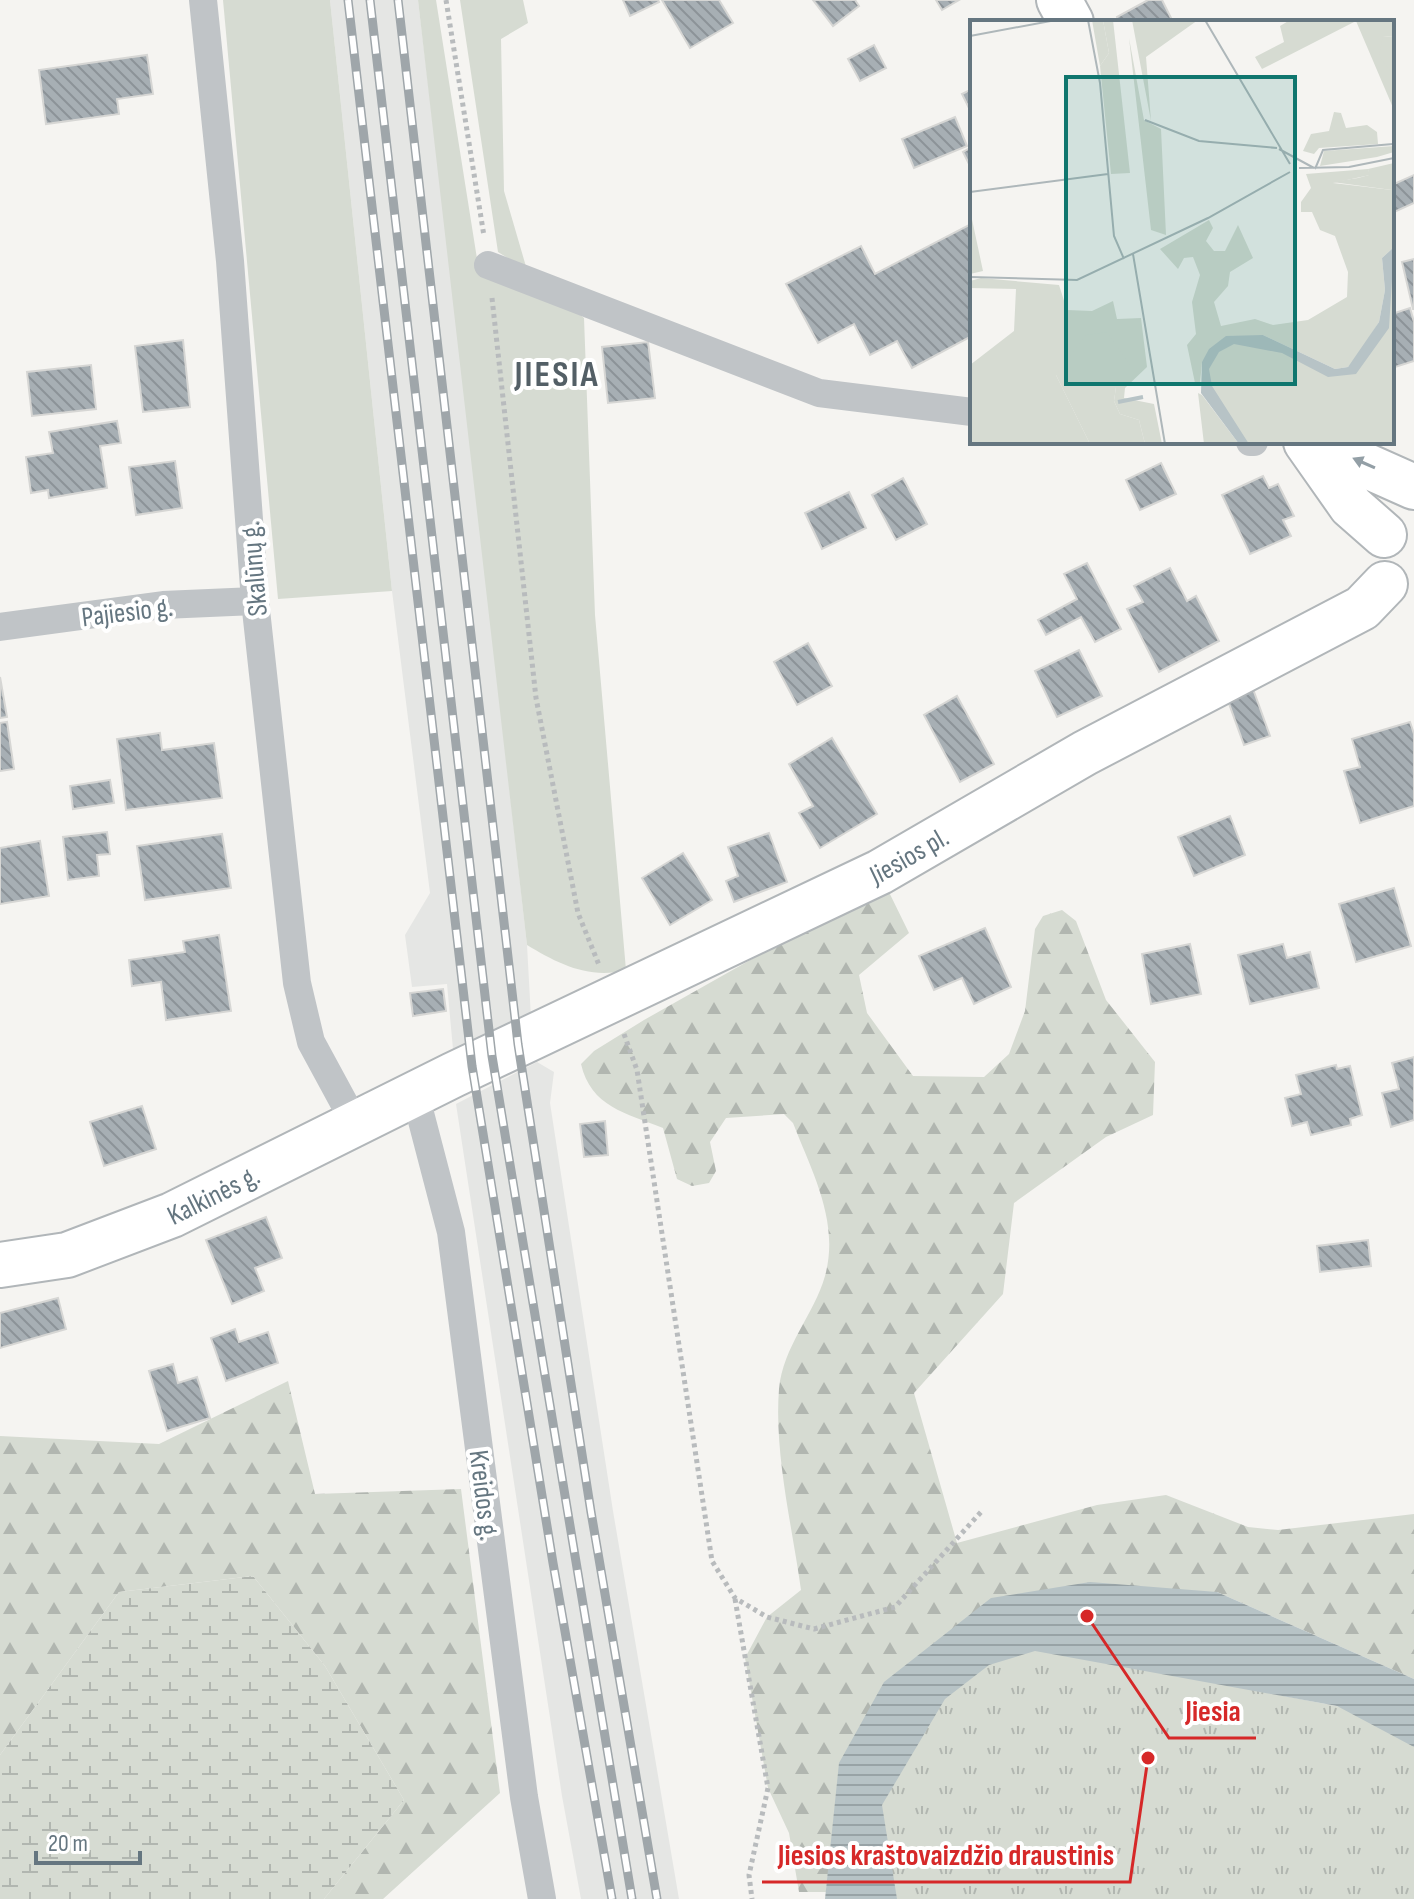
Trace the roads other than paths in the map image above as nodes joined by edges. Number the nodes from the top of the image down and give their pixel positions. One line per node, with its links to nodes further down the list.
1 (203, 0): 11 (street, Skalūnų g.)
2 (1059, 0): 3 (main road)
3 (1070, 20)
4 (488, 265): 5 (street)
5 (970, 412)
6 (1307, 444): 9 (main road)
7 (1317, 444): 8 (main road, one-way to 7)
8 (1414, 487)
9 (1399, 530): 10 (main road)
10 (1400, 588): 13 (main road, Jiesios pl.)
11 (255, 601): 12 (street, Pajiesio g.); 14 (street, Skalūnų g.)
12 (0, 627)
13 (415, 1094): 14 (main road, Kalkinės g.); 16 (street, Kreidos g.)
14 (356, 1125): 15 (main road, Kalkinės g.)
15 (0, 1265)
16 (542, 1899)

